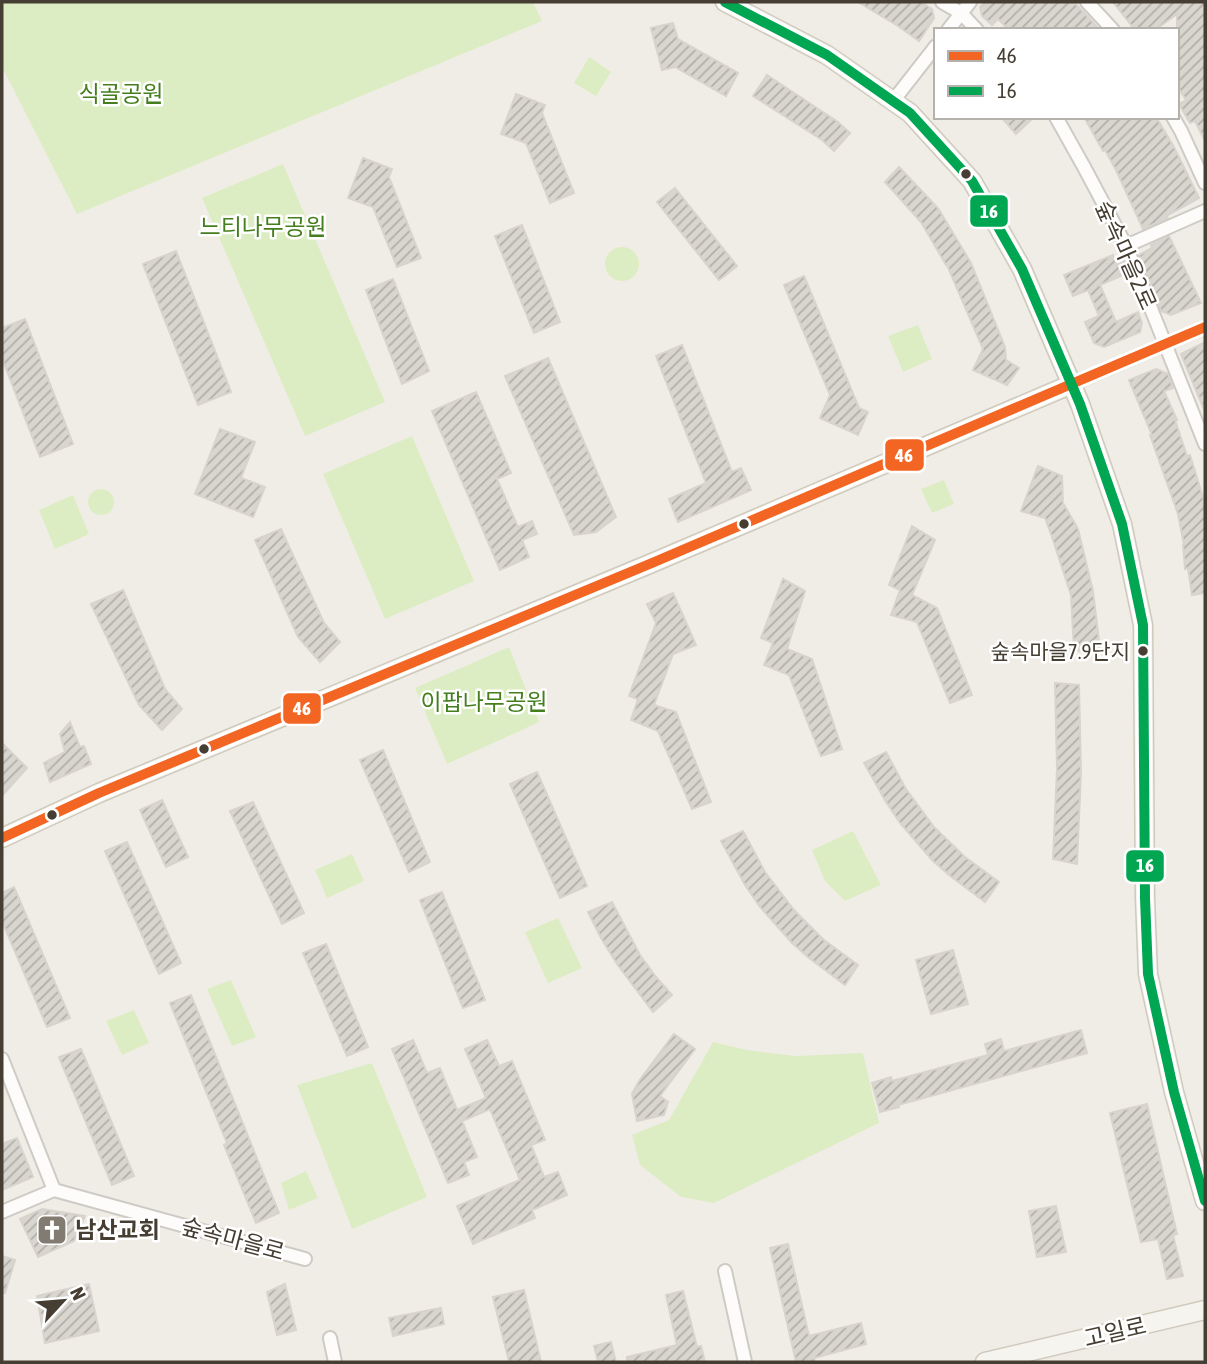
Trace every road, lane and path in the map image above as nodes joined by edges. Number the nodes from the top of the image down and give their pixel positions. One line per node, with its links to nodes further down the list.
1 (725, 2): 10 (main road)
2 (942, 2): 5 (street)
3 (970, 2): 5 (street)
4 (1087, 2): 8 (street)
5 (961, 13): 6 (street); 7 (street)
6 (950, 28)
7 (975, 28)
8 (1111, 28)
9 (934, 49): 10 (street)
10 (893, 101): 18 (main road)
11 (1057, 119): 15 (street, 숲속마을2로)
12 (1173, 119): 13 (street)
13 (1205, 183)
14 (1205, 211): 15 (street)
15 (1126, 246): 17 (street, 숲속마을2로)
16 (1205, 327): 17 (street)
17 (1166, 344): 18 (street); 19 (street, 숲속마을2로)
18 (1072, 384): 20 (main road); 23 (main road)
19 (1204, 439)
20 (2, 838)
21 (2, 1059): 22 (street)
22 (54, 1190): 24 (street); 25 (street, 숲속마을로)
23 (1205, 1201)
24 (2, 1212)
25 (305, 1259)
26 (725, 1270): 30 (street)
27 (1205, 1310): 31 (main road, 고일로)
28 (330, 1338): 29 (street)
29 (335, 1362)
30 (745, 1362)
31 (985, 1362)

